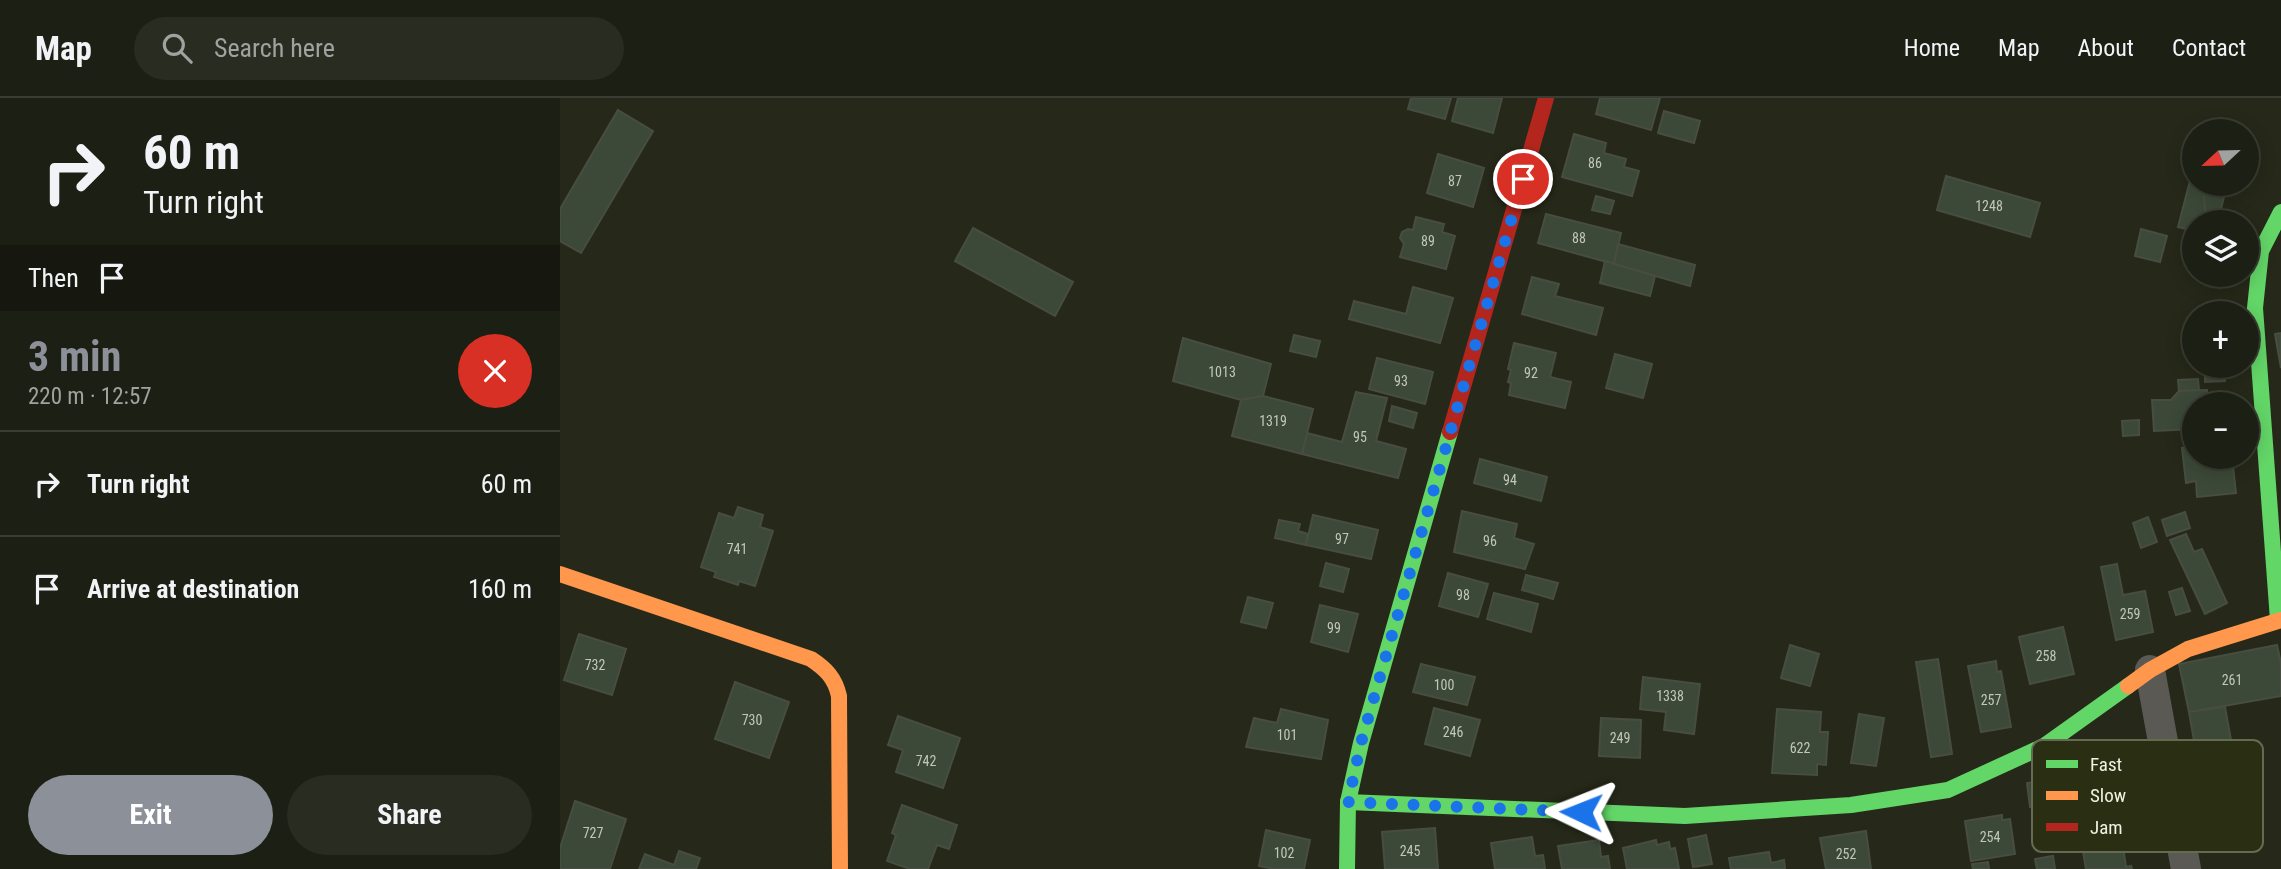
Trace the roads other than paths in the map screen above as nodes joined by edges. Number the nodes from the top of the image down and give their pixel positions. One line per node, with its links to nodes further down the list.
1 (1546, 98): 9 (street)
2 (2281, 212): 4 (street)
3 (560, 574): 10 (street)
4 (2279, 620): 5 (street)
5 (2150, 670): 6 (street); 7 (street)
6 (2052, 740)
7 (2163, 740)
8 (2032, 752): 9 (street)
9 (1348, 802): 11 (street)
10 (840, 869)
11 (1347, 869)

